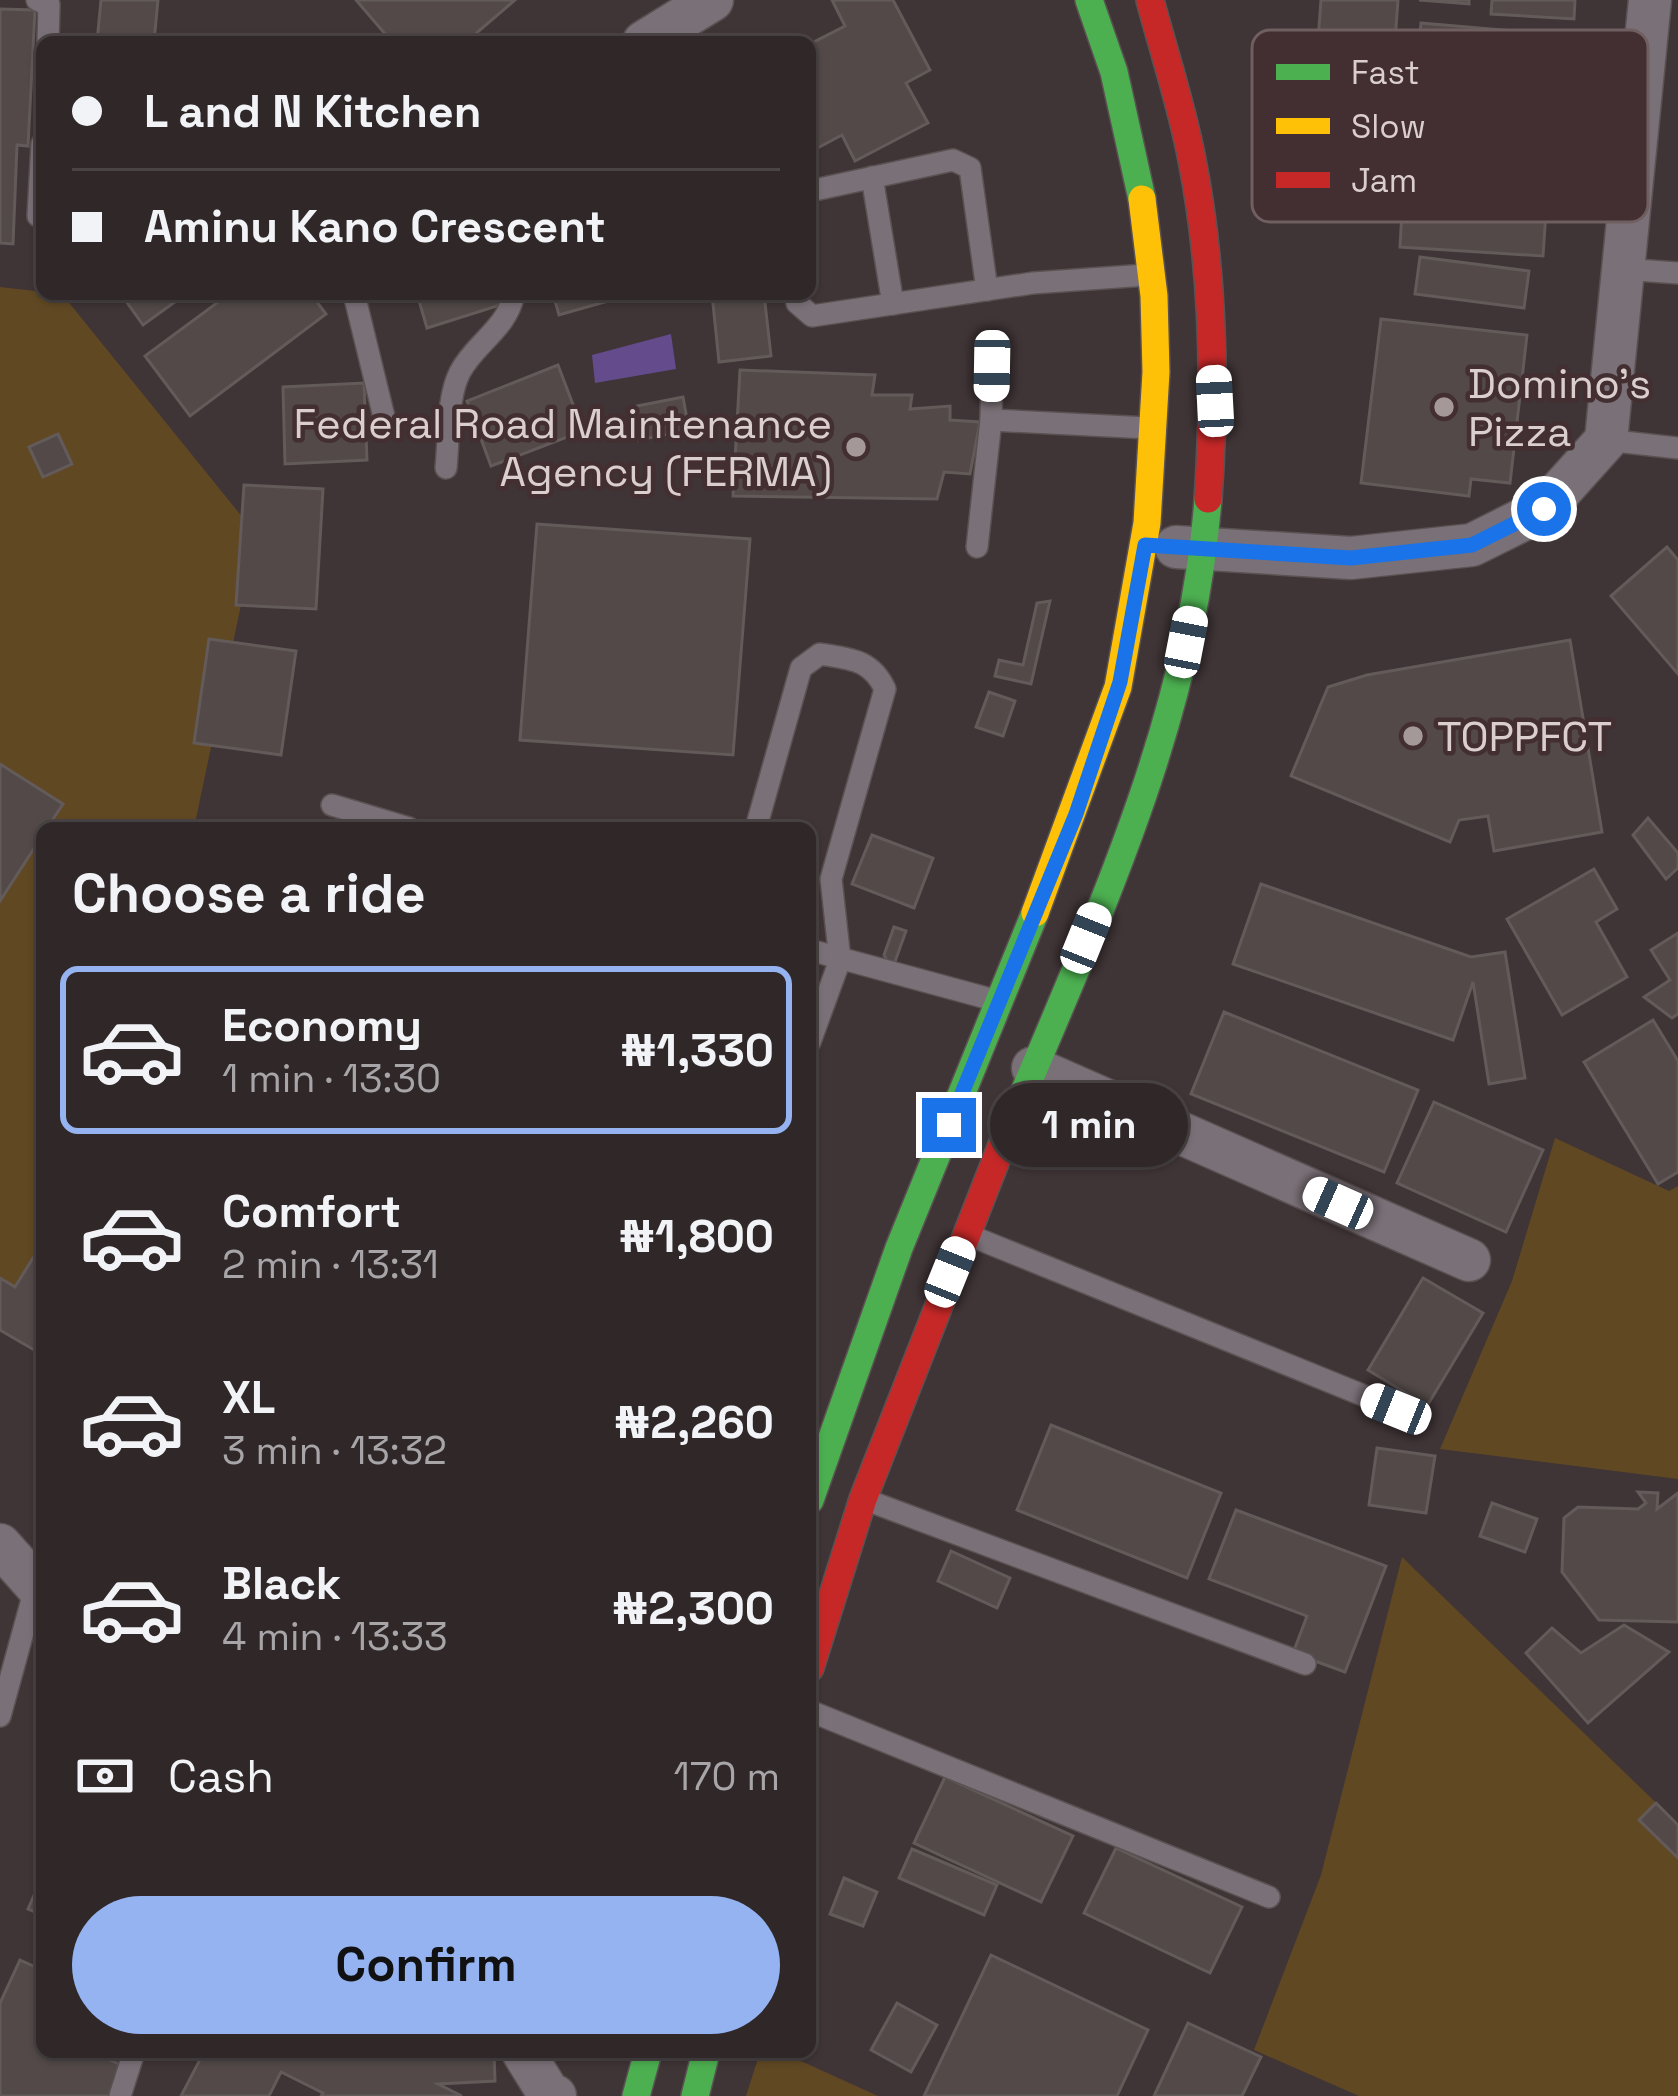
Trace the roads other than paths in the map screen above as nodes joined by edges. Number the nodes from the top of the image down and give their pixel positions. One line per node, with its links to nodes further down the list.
1 (37, 0): 7 (lane)
2 (712, 0): 8 (street)
3 (1089, 0): 14 (street)
4 (1150, 0): 29 (street)
5 (1650, 0): 6 (street)
6 (1647, 30)
7 (48, 36)
8 (654, 36)
9 (872, 178): 10 (lane); 15 (lane); 19 (lane)
10 (816, 190)
11 (1628, 222): 12 (street)
12 (1623, 269): 13 (lane); 24 (street)
13 (1678, 273)
14 (1153, 274): 15 (lane); 23 (street)
15 (986, 290): 19 (lane)
16 (356, 300): 22 (lane)
17 (511, 300): 26 (lane)
18 (797, 300): 19 (lane)
19 (893, 304)
20 (992, 366): 21 (lane)
21 (991, 420): 23 (lane); 28 (lane)
22 (386, 425)
23 (1155, 428): 27 (street)
24 (1606, 440): 25 (lane); 29 (street)
25 (1678, 448)
26 (446, 468)
27 (1145, 545): 29 (street); 35 (street)
28 (977, 547)
29 (1204, 548): 37 (street)
30 (332, 806): 31 (lane)
31 (388, 822)
32 (758, 822): 34 (lane)
33 (816, 952): 34 (lane)
34 (840, 961): 35 (lane); 36 (lane)
35 (998, 1001): 41 (street)
36 (816, 1026)
37 (1033, 1068): 38 (street); 39 (street)
38 (965, 1233): 40 (lane); 42 (street)
39 (1469, 1260)
40 (1396, 1409)
41 (816, 1483)
42 (863, 1498): 46 (street); 47 (lane)
43 (0, 1545): 44 (street)
44 (36, 1586)
45 (36, 1599): 49 (lane)
46 (816, 1650)
47 (1305, 1664)
48 (816, 1713): 50 (lane)
49 (0, 1716)
50 (1269, 1897)
51 (132, 2058): 55 (lane)
52 (528, 2058): 56 (street)
53 (646, 2058): 57 (street)
54 (704, 2058): 58 (street)
55 (120, 2096)
56 (555, 2096)
57 (636, 2096)
58 (695, 2096)

